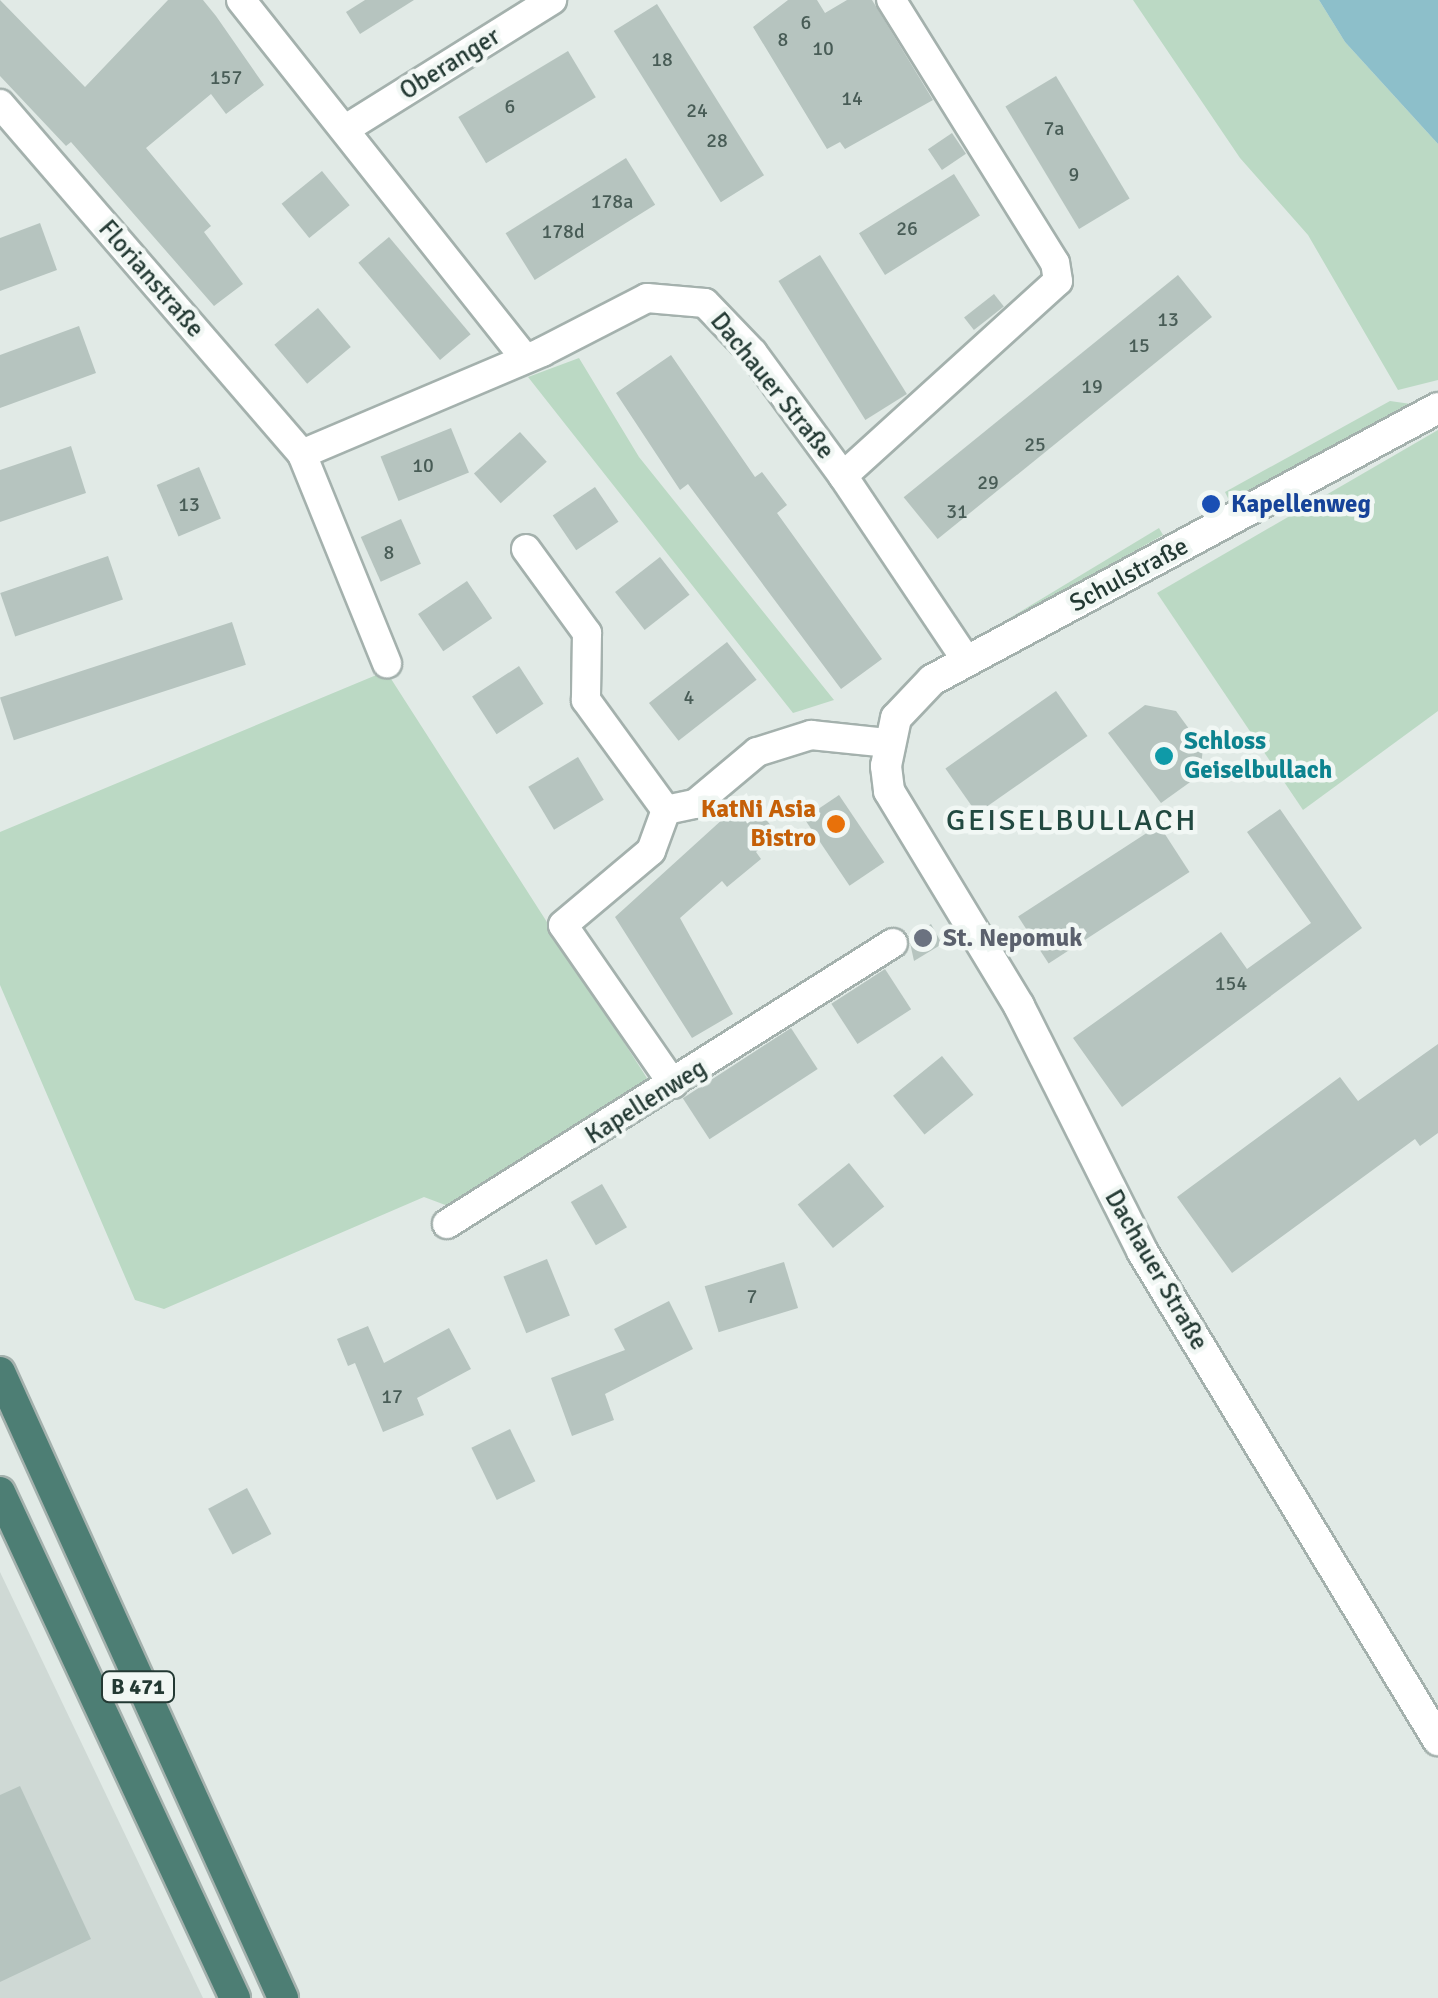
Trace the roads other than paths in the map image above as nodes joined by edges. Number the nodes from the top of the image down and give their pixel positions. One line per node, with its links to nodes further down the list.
1 (241, 0): 5 (street)
2 (552, 0): 5 (street, Oberanger)
3 (891, 0): 9 (street)
4 (0, 104): 8 (street, Florianstraße)
5 (347, 128): 6 (street)
6 (524, 358): 8 (street); 9 (street, Dachauer Straße)
7 (1438, 408): 11 (street, Schulstraße)
8 (302, 454): 12 (street, Florianstraße)
9 (843, 476): 11 (street, Dachauer Straße)
10 (526, 550): 15 (street)
11 (967, 661): 13 (street, Schulstraße)
12 (387, 663)
13 (887, 743): 14 (street, Schulstraße); 15 (street)
14 (889, 791): 21 (street, Dachauer Straße)
15 (666, 810): 17 (street)
16 (893, 942): 17 (street, Kapellenweg)
17 (673, 1084): 18 (street, Kapellenweg)
18 (446, 1224)
19 (0, 1372): 23 (highway, B 471)
20 (0, 1492): 22 (highway, B 471)
21 (1438, 1740)
22 (234, 1998)
23 (283, 1998)

